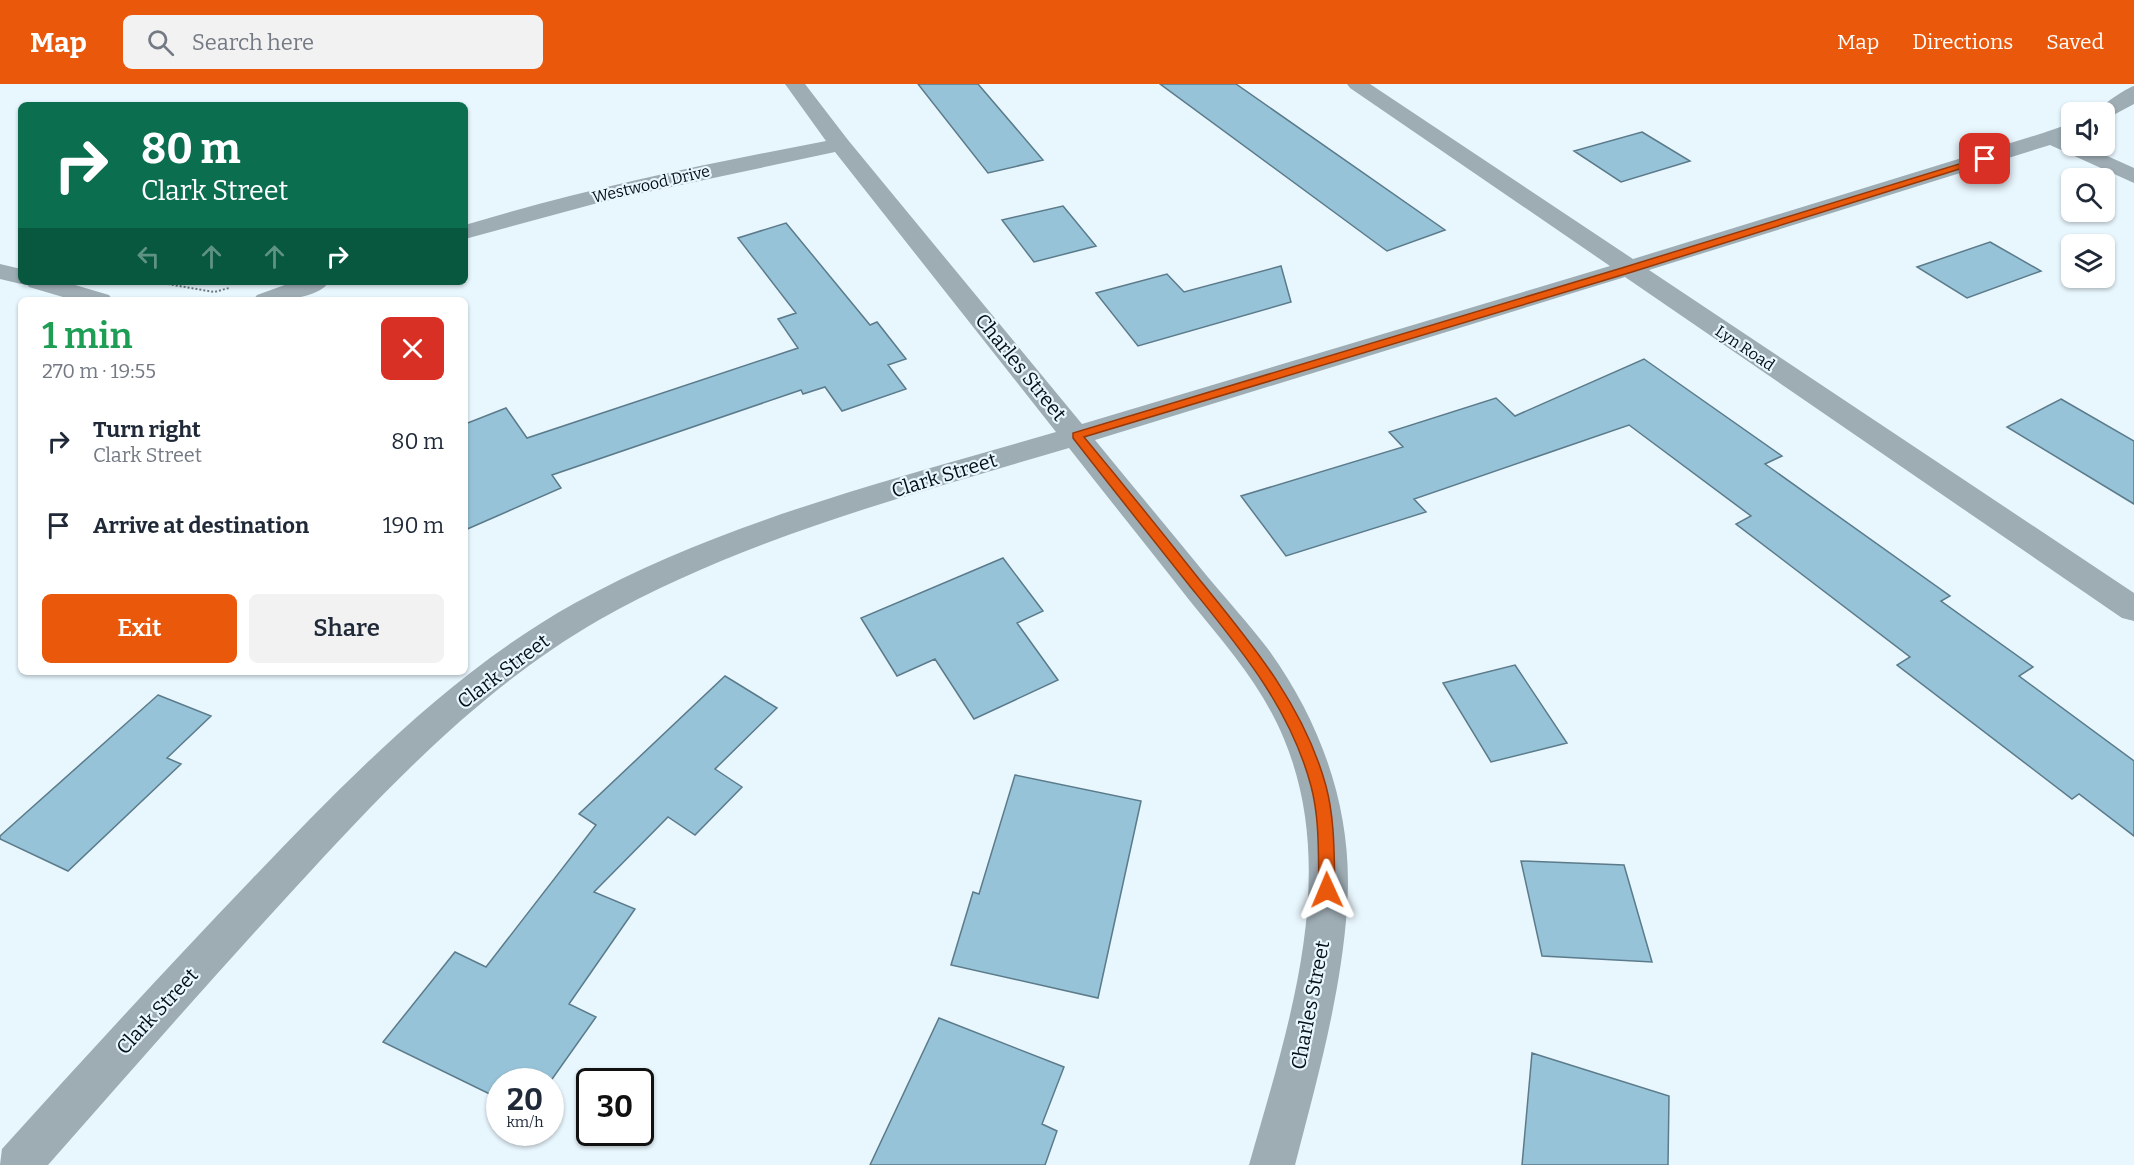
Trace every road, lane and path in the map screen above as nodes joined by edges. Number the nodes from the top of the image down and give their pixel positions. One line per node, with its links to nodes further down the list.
1 (795, 84): 6 (street, Charles Street)
2 (1357, 84): 10 (street, Lyn Road)
3 (2134, 92): 4 (street)
4 (2115, 107)
5 (2061, 134): 10 (street, Clark Street)
6 (840, 145): 9 (street, Westwood Drive); 19 (street, Charles Street)
7 (2099, 156): 8 (street)
8 (2134, 176)
9 (468, 231)
10 (1629, 269): 19 (street, Clark Street); 20 (street, Lyn Road)
11 (0, 271): 12 (street)
12 (18, 276)
13 (48, 285): 17 (street)
14 (173, 285): 16 (path)
15 (308, 285): 18 (street)
16 (233, 287)
17 (90, 297)
18 (274, 297)
19 (1077, 435): 21 (street, Clark Street); 22 (street, Charles Street)
20 (2134, 609)
21 (18, 1165)
22 (1272, 1165)

